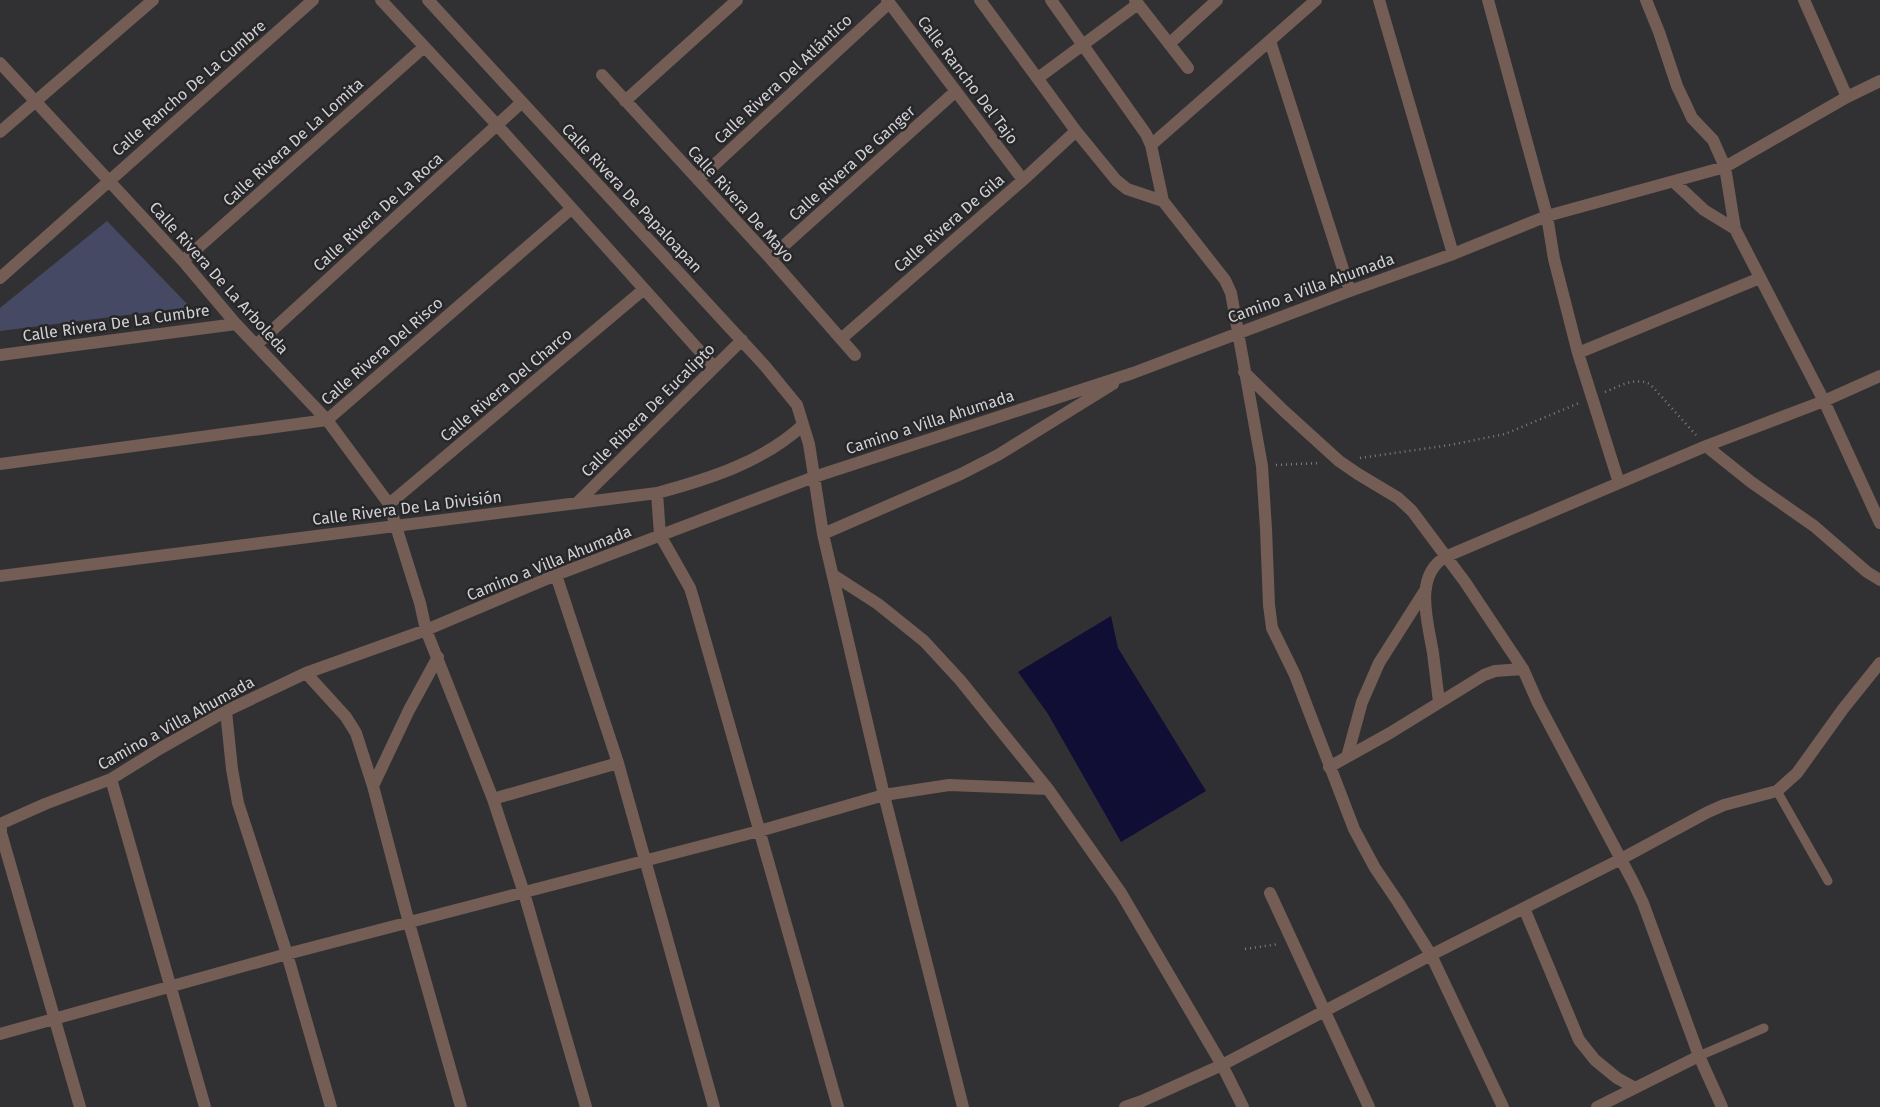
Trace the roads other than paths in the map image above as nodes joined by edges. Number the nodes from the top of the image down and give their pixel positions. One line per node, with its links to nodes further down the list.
1 (153, 0): 27 (street)
2 (313, 0): 35 (street, Calle Rancho De La Cumbre)
3 (381, 0): 19 (street)
4 (428, 0): 29 (street, Calle Rivera De Papaloapan)
5 (737, 0): 28 (street)
6 (980, 0): 23 (street)
7 (1051, 0): 18 (street)
8 (1217, 0): 17 (street)
9 (1316, 0): 16 (street)
10 (1379, 0): 43 (street)
11 (1488, 0): 41 (street)
12 (1646, 0): 34 (street)
13 (1804, 0): 26 (street)
14 (888, 2): 25 (street, Calle Rancho Del Tajo); 36 (street, Calle Rivera Del Atlántico)
15 (1137, 2): 17 (street); 18 (street)
16 (1270, 42): 33 (street); 49 (street)
17 (1169, 44): 21 (street)
18 (1084, 45): 23 (street); 33 (street)
19 (424, 47): 30 (street); 45 (street, Calle Rivera De La Lomita)
20 (0, 63): 27 (street, Calle Rivera De La Arboleda)
21 (1188, 68)
22 (602, 75): 28 (street, Calle Rivera De Mayo)
23 (1038, 78): 31 (street)
24 (1880, 81): 26 (street, Camino a Villa Ahumada)
25 (956, 91): 37 (street, Calle Rancho Del Tajo); 44 (street, Calle Rivera De Ganger)
26 (1847, 98): 34 (street, Camino a Villa Ahumada)
27 (36, 100): 32 (street); 35 (street, Calle Rivera De La Arboleda)
28 (625, 101): 36 (street, Calle Rivera De Mayo)
29 (521, 103): 30 (street, Calle Rivera De La Roca); 53 (street, Calle Rivera De Papaloapan)
30 (498, 126): 40 (street); 54 (street, Calle Rivera De La Roca)
31 (1076, 131): 37 (street, Calle Rivera De Gila); 39 (street)
32 (0, 132)
33 (1151, 145): 39 (street)
34 (1726, 167): 38 (street, Camino a Villa Ahumada); 42 (street)
35 (108, 180): 45 (street, Calle Rivera De La Arboleda); 46 (street)
36 (698, 180): 44 (street, Calle Rivera De Mayo)
37 (1023, 180): 52 (street, Calle Rivera De Gila)
38 (1674, 182): 41 (street, Camino a Villa Ahumada); 42 (street)
39 (1163, 201): 51 (street)
40 (571, 209): 48 (street); 63 (street, Calle Rivera Del Risco)
41 (1547, 216): 43 (street, Camino a Villa Ahumada); 55 (street)
42 (1735, 229): 47 (street)
43 (1453, 254): 49 (street, Camino a Villa Ahumada)
44 (770, 258): 52 (street, Calle Rivera De Mayo)
45 (183, 261): 50 (street, Calle Rivera De La Arboleda)
46 (0, 278)
47 (1760, 278): 55 (street); 62 (street)
48 (643, 290): 58 (street); 71 (street, Calle Rivera Del Charco)
49 (1350, 291): 51 (street, Camino a Villa Ahumada)
50 (236, 324): 54 (street, Calle Rivera De La Arboleda); 56 (street, Calle Rivera De La Cumbre)
51 (1238, 332): 59 (street, Camino a Villa Ahumada); 60 (street)
52 (841, 338): 57 (street, Calle Rivera De Mayo)
53 (742, 340): 58 (street, Calle Ribera De Eucalipto); 64 (street, Calle Rivera De Papaloapan)
54 (256, 345): 63 (street, Calle Rivera De La Arboleda)
55 (1578, 353): 68 (street)
56 (0, 355)
57 (855, 355)
58 (714, 367): 70 (street, Calle Ribera De Eucalipto)
59 (1133, 372): 67 (street, Camino a Villa Ahumada); 74 (street)
60 (1244, 372): 76 (street); 91 (street)
61 (1880, 376): 62 (street)
62 (1824, 400): 65 (street); 72 (street)
63 (327, 420): 66 (street, Calle Rivera Del Risco); 71 (street, Calle Rivera De La Arboleda)
64 (803, 425): 67 (street, Calle Rivera De Papaloapan); 69 (street, Calle Rivera De La División)
65 (1706, 446): 68 (street); 80 (street)
66 (0, 464)
67 (814, 477): 74 (street, Calle Rivera De Papaloapan); 75 (street, Camino a Villa Ahumada)
68 (1619, 483): 76 (street)
69 (657, 493): 70 (street, Calle Rivera De La División); 75 (street)
70 (577, 503): 73 (street, Calle Rivera De La División)
71 (390, 504): 73 (street, Calle Rivera De La Arboleda)
72 (1880, 523)
73 (396, 526): 79 (street, Calle Rivera De La División); 82 (street, Calle Rivera De La Arboleda)
74 (823, 534): 78 (street, Calle Rivera De Papaloapan)
75 (660, 535): 77 (street, Camino a Villa Ahumada); 99 (street)
76 (1446, 556): 81 (street); 85 (street)
77 (556, 575): 82 (street, Camino a Villa Ahumada); 90 (street)
78 (833, 575): 94 (street); 96 (street, Calle Rivera De Papaloapan)
79 (0, 576)
80 (1880, 580)
81 (1426, 589): 87 (street); 89 (street)
82 (426, 630): 83 (street, Calle Rivera De La Arboleda); 86 (street, Camino a Villa Ahumada)
83 (438, 657): 93 (street); 97 (street, Calle Rivera De La Arboleda)
84 (1880, 664): 95 (street)
85 (1523, 669): 87 (street); 100 (street)
86 (306, 673): 88 (street, Camino a Villa Ahumada); 93 (street)
87 (1439, 702): 89 (street)
88 (226, 711): 92 (street, Camino a Villa Ahumada); 107 (street)
89 (1347, 757): 91 (street)
90 (618, 763): 97 (street); 101 (street)
91 (1329, 767): 108 (street)
92 (111, 779): 98 (street, Camino a Villa Ahumada); 109 (street)
93 (374, 786): 106 (street)
94 (1048, 789): 96 (street); 115 (street)
95 (1777, 791): 100 (street); 102 (lane)
96 (884, 794): 99 (street); 125 (street, Calle Rivera De Papaloapan)
97 (493, 800): 103 (street, Calle Rivera De La Arboleda)
98 (1, 829): 111 (street)
99 (759, 831): 101 (street); 124 (street)
100 (1621, 859): 105 (street); 114 (street)
101 (646, 860): 103 (street); 123 (street)
102 (1828, 881)
103 (524, 893): 106 (street); 122 (street, Calle Rivera De La Arboleda)
104 (1270, 893): 110 (street)
105 (1524, 908): 108 (street); 116 (street)
106 (409, 923): 107 (street); 121 (street)
107 (287, 954): 109 (street); 120 (street)
108 (1432, 955): 110 (street); 129 (street)
109 (170, 987): 111 (street); 119 (street)
110 (1324, 1011): 115 (street); 128 (street)
111 (54, 1019): 113 (street); 118 (street)
112 (1764, 1028): 114 (lane)
113 (0, 1034)
114 (1699, 1056): 116 (street); 131 (street)
115 (1222, 1065): 117 (street); 127 (street)
116 (1635, 1088): 130 (street)
117 (1141, 1104): 126 (street)
118 (80, 1107)
119 (205, 1107)
120 (331, 1107)
121 (461, 1107)
122 (586, 1107)
123 (714, 1107)
124 (838, 1107)
125 (963, 1107)
126 (1125, 1107)
127 (1243, 1107)
128 (1369, 1107)
129 (1503, 1107)
130 (1597, 1107)
131 (1722, 1107)

